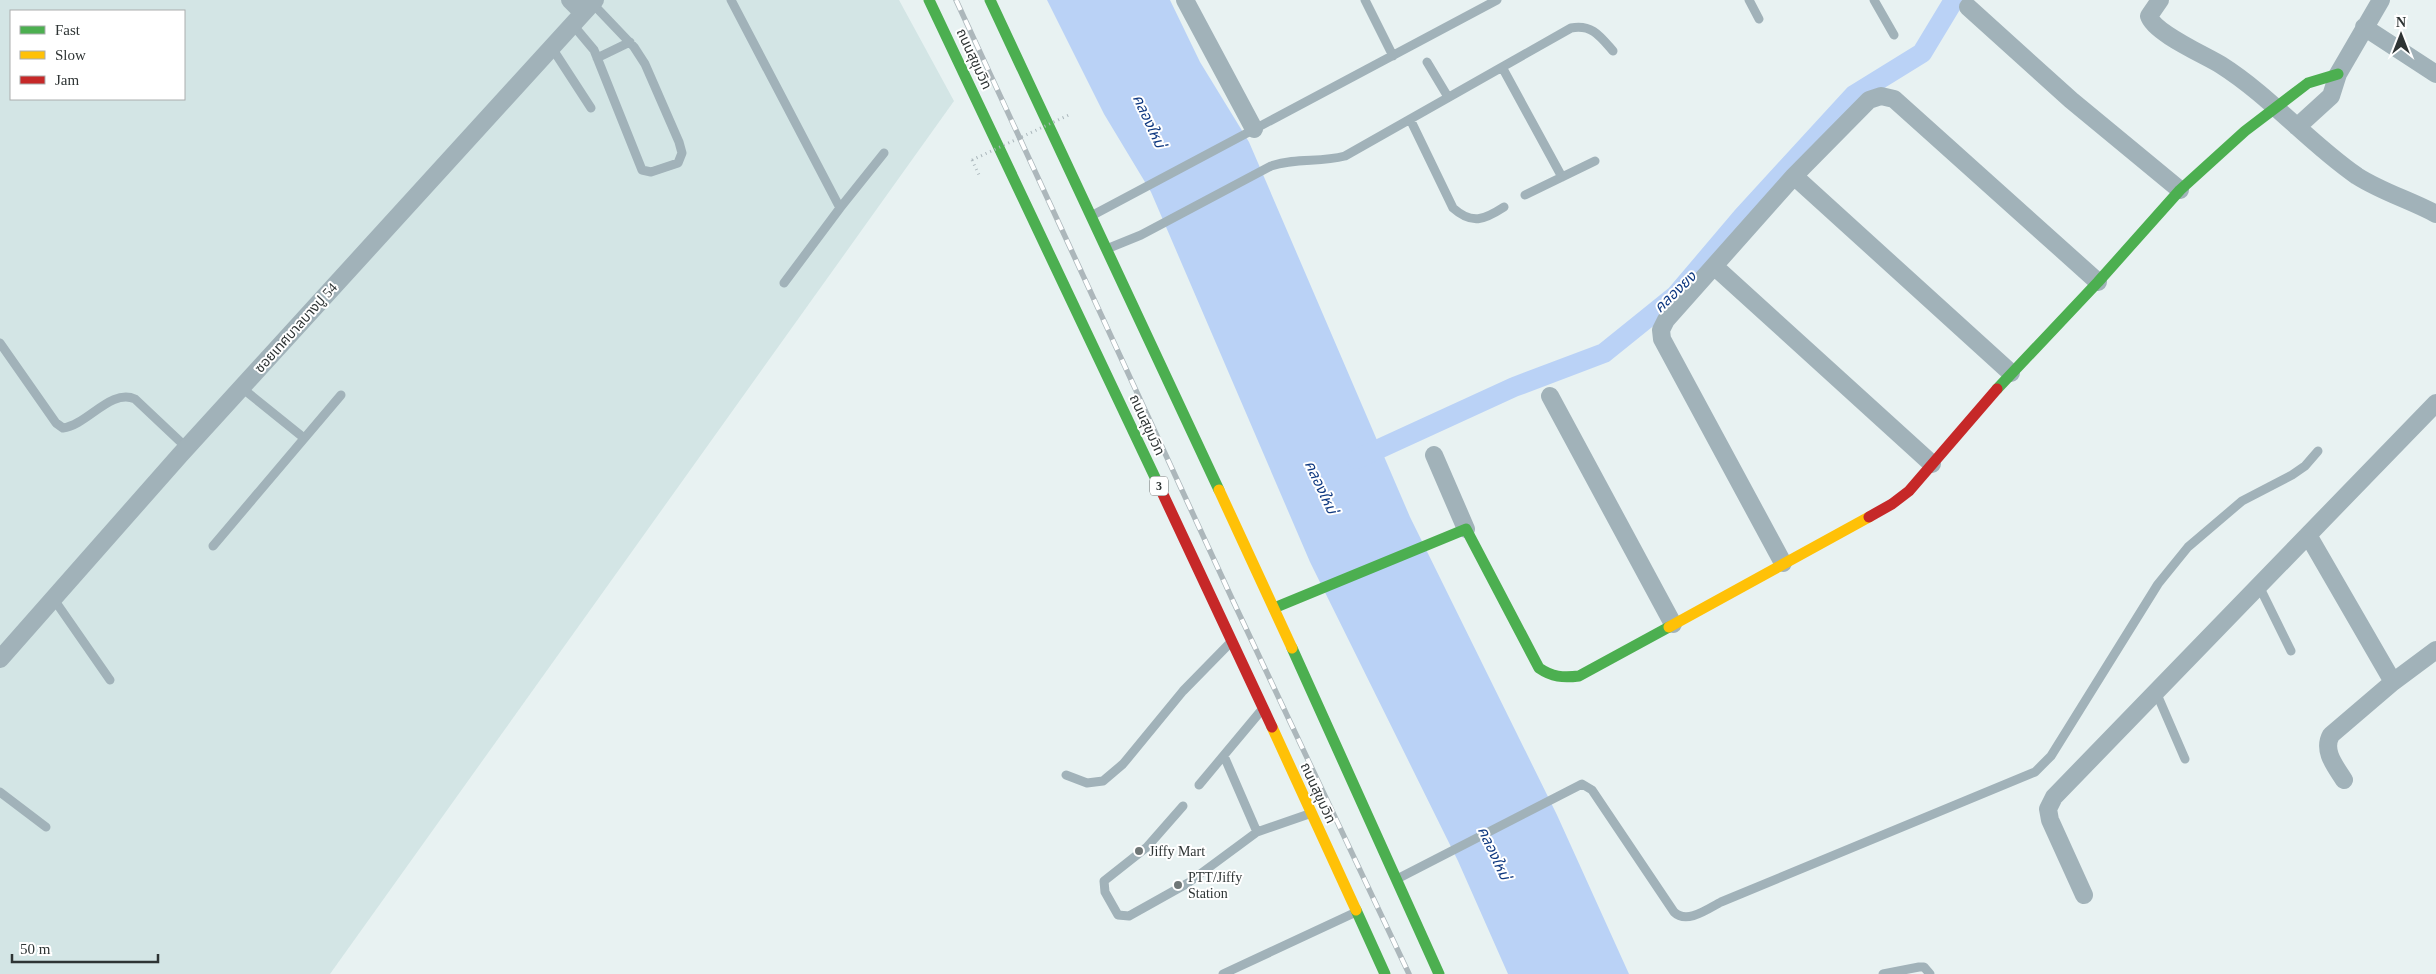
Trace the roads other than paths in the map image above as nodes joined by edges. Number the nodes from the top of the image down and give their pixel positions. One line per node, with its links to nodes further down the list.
1 (570, 0): 13 (street)
2 (731, 0): 39 (lane)
3 (929, 0): 65 (main road, ถนนสุขุมวิท / 3)
4 (990, 0): 41 (main road)
5 (1185, 0): 31 (street)
6 (1365, 0): 20 (lane)
7 (1497, 0): 20 (lane)
8 (1749, 0): 14 (lane)
9 (1874, 0): 16 (lane)
10 (2160, 0): 28 (street)
11 (2381, 0): 15 (street)
12 (1968, 7): 36 (street)
13 (586, 10): 17 (lane); 18 (street, ซอยเทศบาลบางปู 54); 21 (lane)
14 (1759, 19)
15 (2364, 27): 24 (street); 25 (street)
16 (1894, 35)
17 (630, 42): 21 (lane); 21 (lane)
18 (552, 48): 27 (lane); 48 (street, ซอยเทศบาลบางปู 54)
19 (1613, 51): 23 (lane)
20 (1393, 56): 31 (lane)
21 (597, 58)
22 (1427, 62): 26 (lane)
23 (1502, 67): 26 (lane); 35 (lane)
24 (2338, 74): 28 (main road); 30 (street)
25 (2436, 74)
26 (1448, 97): 29 (lane)
27 (591, 108)
28 (2272, 111): 30 (street); 36 (main road)
29 (1410, 119): 38 (lane); 42 (lane)
30 (2297, 128): 40 (street)
31 (1251, 131): 41 (lane)
32 (884, 154): 39 (lane)
33 (1595, 161): 35 (lane)
34 (1794, 176): 43 (street); 44 (street); 47 (street)
35 (1562, 177): 37 (lane)
36 (2180, 190): 44 (main road)
37 (1525, 195)
38 (1504, 207)
39 (840, 208): 45 (lane)
40 (2436, 214)
41 (1092, 216): 42 (main road)
42 (1108, 249): 63 (main road)
43 (1714, 266): 56 (street); 60 (street)
44 (2098, 282): 47 (main road)
45 (784, 284)
46 (0, 344): 53 (lane)
47 (2011, 373): 56 (main road)
48 (242, 388): 52 (lane); 53 (street, ซอยเทศบาลบางปู 54)
49 (341, 395): 52 (lane)
50 (1550, 396): 64 (street)
51 (2436, 402): 58 (street)
52 (304, 438): 59 (lane)
53 (187, 448): 62 (street, ซอยเทศบาลบางปู 54)
54 (2318, 452): 83 (lane)
55 (1434, 455): 57 (street)
56 (1932, 464): 60 (main road)
57 (1466, 529): 63 (main road); 64 (main road)
58 (2308, 535): 61 (street); 70 (street)
59 (213, 546)
60 (1783, 563): 64 (main road)
61 (2259, 586): 67 (lane); 71 (street)
62 (54, 598): 68 (street, ซอยเทศบาลบางปู 54); 69 (lane)
63 (1274, 608): 83 (main road)
64 (1673, 624)
65 (1232, 640): 72 (main road, ถนนสุขุมวิท / 3); 75 (lane)
66 (2436, 650): 70 (street)
67 (2291, 651)
68 (0, 659)
69 (110, 680)
70 (2393, 682): 76 (street)
71 (2156, 692): 74 (lane); 84 (street)
72 (1263, 708): 73 (lane); 80 (main road, ถนนสุขุมวิท / 3)
73 (1224, 756): 77 (lane); 82 (lane)
74 (2185, 758)
75 (1066, 775)
76 (2344, 780)
77 (1200, 786)
78 (0, 792): 81 (lane)
79 (1183, 806): 82 (lane)
80 (1311, 813): 82 (lane); 85 (main road, ถนนสุขุมวิท / 3)
81 (46, 827)
82 (1257, 832)
83 (1396, 879): 88 (main road)
84 (2084, 895)
85 (1356, 912): 86 (lane); 87 (main road, ถนนสุขุมวิท / 3)
86 (1223, 974)
87 (1385, 974)
88 (1439, 974)
89 (1883, 974): 90 (lane)
90 (1930, 974)

